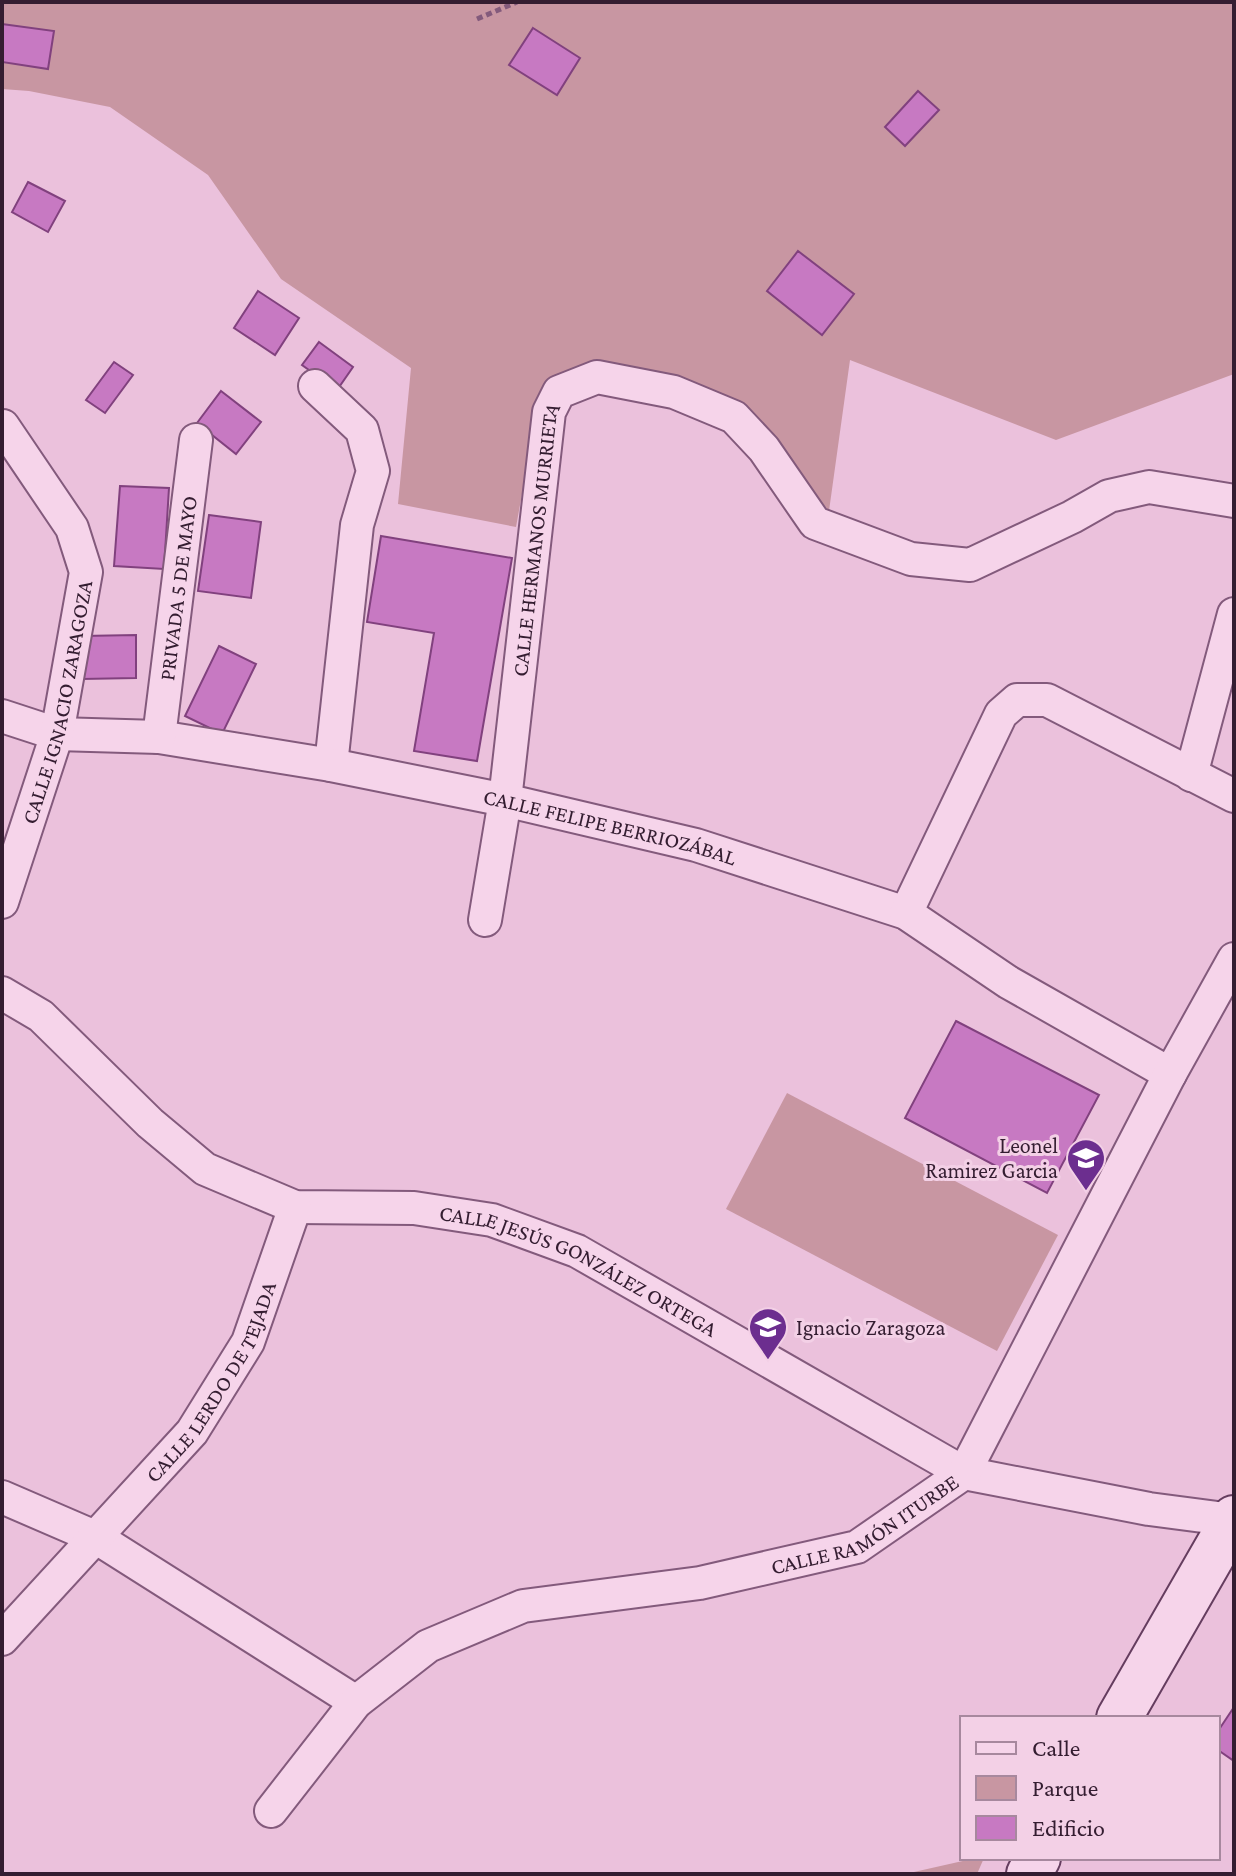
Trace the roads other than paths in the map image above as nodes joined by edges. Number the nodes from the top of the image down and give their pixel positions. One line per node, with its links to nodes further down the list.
1 (315, 386): 9 (street)
2 (3, 426): 7 (street, CALLE IGNACIO ZARAGOZA)
3 (196, 440): 8 (street, PRIVADA 5 DE MAYO)
4 (1234, 501): 12 (street, CALLE HERMANOS MURRIETA)
5 (1234, 614): 10 (street)
6 (2, 716): 7 (street, CALLE FELIPE BERRIOZÁBAL)
7 (57, 734): 8 (street, CALLE FELIPE BERRIOZÁBAL); 13 (street, CALLE IGNACIO ZARAGOZA)
8 (159, 737): 9 (street, CALLE FELIPE BERRIOZÁBAL)
9 (331, 765): 12 (street, CALLE FELIPE BERRIOZÁBAL)
10 (1191, 775): 11 (street); 14 (street)
11 (1234, 796)
12 (505, 800): 14 (street, CALLE FELIPE BERRIOZÁBAL); 15 (street, CALLE HERMANOS MURRIETA)
13 (2, 902)
14 (906, 913): 18 (street, CALLE FELIPE BERRIOZÁBAL)
15 (485, 920)
16 (1234, 959): 18 (street, CALLE RAMÓN ITURBE)
17 (2, 993): 19 (street, CALLE JESÚS GONZÁLEZ ORTEGA)
18 (1170, 1074): 20 (street, CALLE RAMÓN ITURBE)
19 (295, 1207): 20 (street, CALLE JESÚS GONZÁLEZ ORTEGA); 23 (street, CALLE LERDO DE TEJADA)
20 (964, 1473): 22 (street, CALLE JESÚS GONZÁLEZ ORTEGA); 25 (street, CALLE RAMÓN ITURBE)
21 (2, 1497): 23 (street)
22 (1234, 1519): 26 (main road)
23 (97, 1538): 24 (street, CALLE LERDO DE TEJADA); 25 (street)
24 (2, 1639)
25 (356, 1702): 27 (street, CALLE RAMÓN ITURBE)
26 (1120, 1716)
27 (271, 1811)

